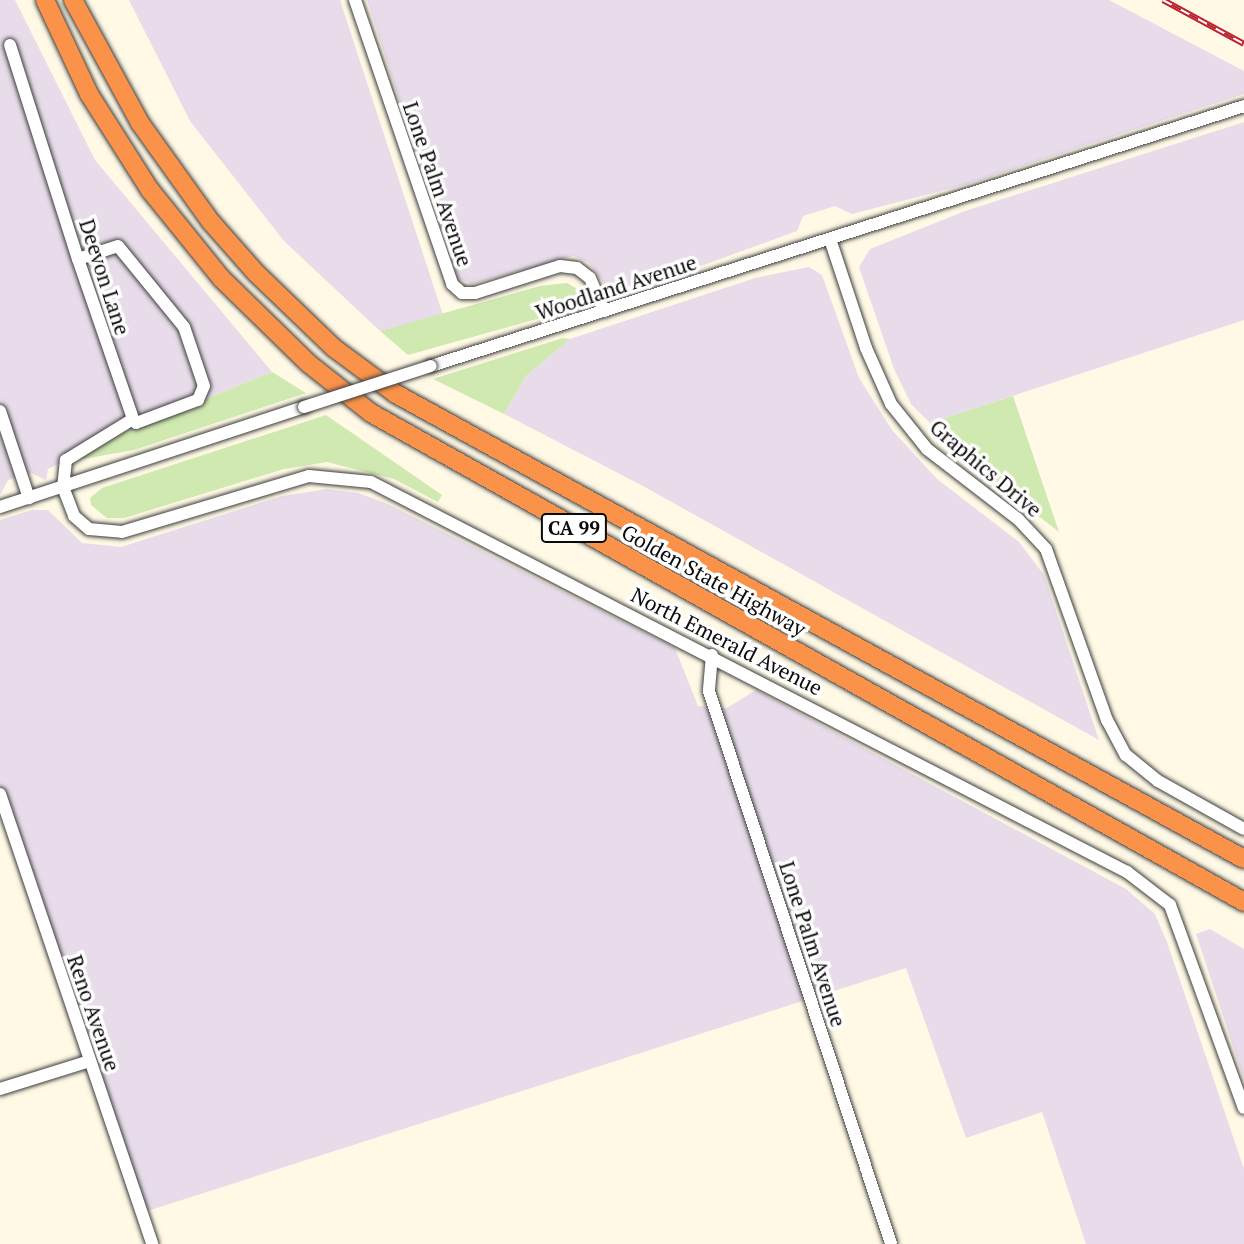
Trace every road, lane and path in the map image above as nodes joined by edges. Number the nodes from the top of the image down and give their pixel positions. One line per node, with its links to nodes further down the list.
1 (45, 0): 18 (highway, Golden State Highway / CA 99)
2 (73, 0): 17 (highway, Golden State Highway / CA 99)
3 (355, 0): 8 (street, Lone Palm Avenue)
4 (10, 45): 7 (street, Deevon Lane)
5 (1244, 106): 6 (street, Woodland Avenue)
6 (830, 239): 8 (street, Woodland Avenue); 16 (street, Graphics Drive)
7 (78, 259): 10 (street, Deevon Lane); 10 (street)
8 (604, 312): 11 (street, Woodland Avenue, bridge)
9 (0, 411): 12 (street)
10 (133, 419): 11 (street)
11 (63, 487): 12 (street, Woodland Avenue); 14 (street, North Emerald Avenue)
12 (29, 498): 13 (street, Woodland Avenue)
13 (0, 507)
14 (712, 655): 21 (street, North Emerald Avenue); 23 (street, Lone Palm Avenue)
15 (0, 794): 19 (street, Reno Avenue)
16 (1244, 829)
17 (1244, 859)
18 (1244, 902)
19 (90, 1061): 20 (street); 22 (street, Reno Avenue)
20 (0, 1089)
21 (1244, 1108)
22 (152, 1244)
23 (891, 1244)

